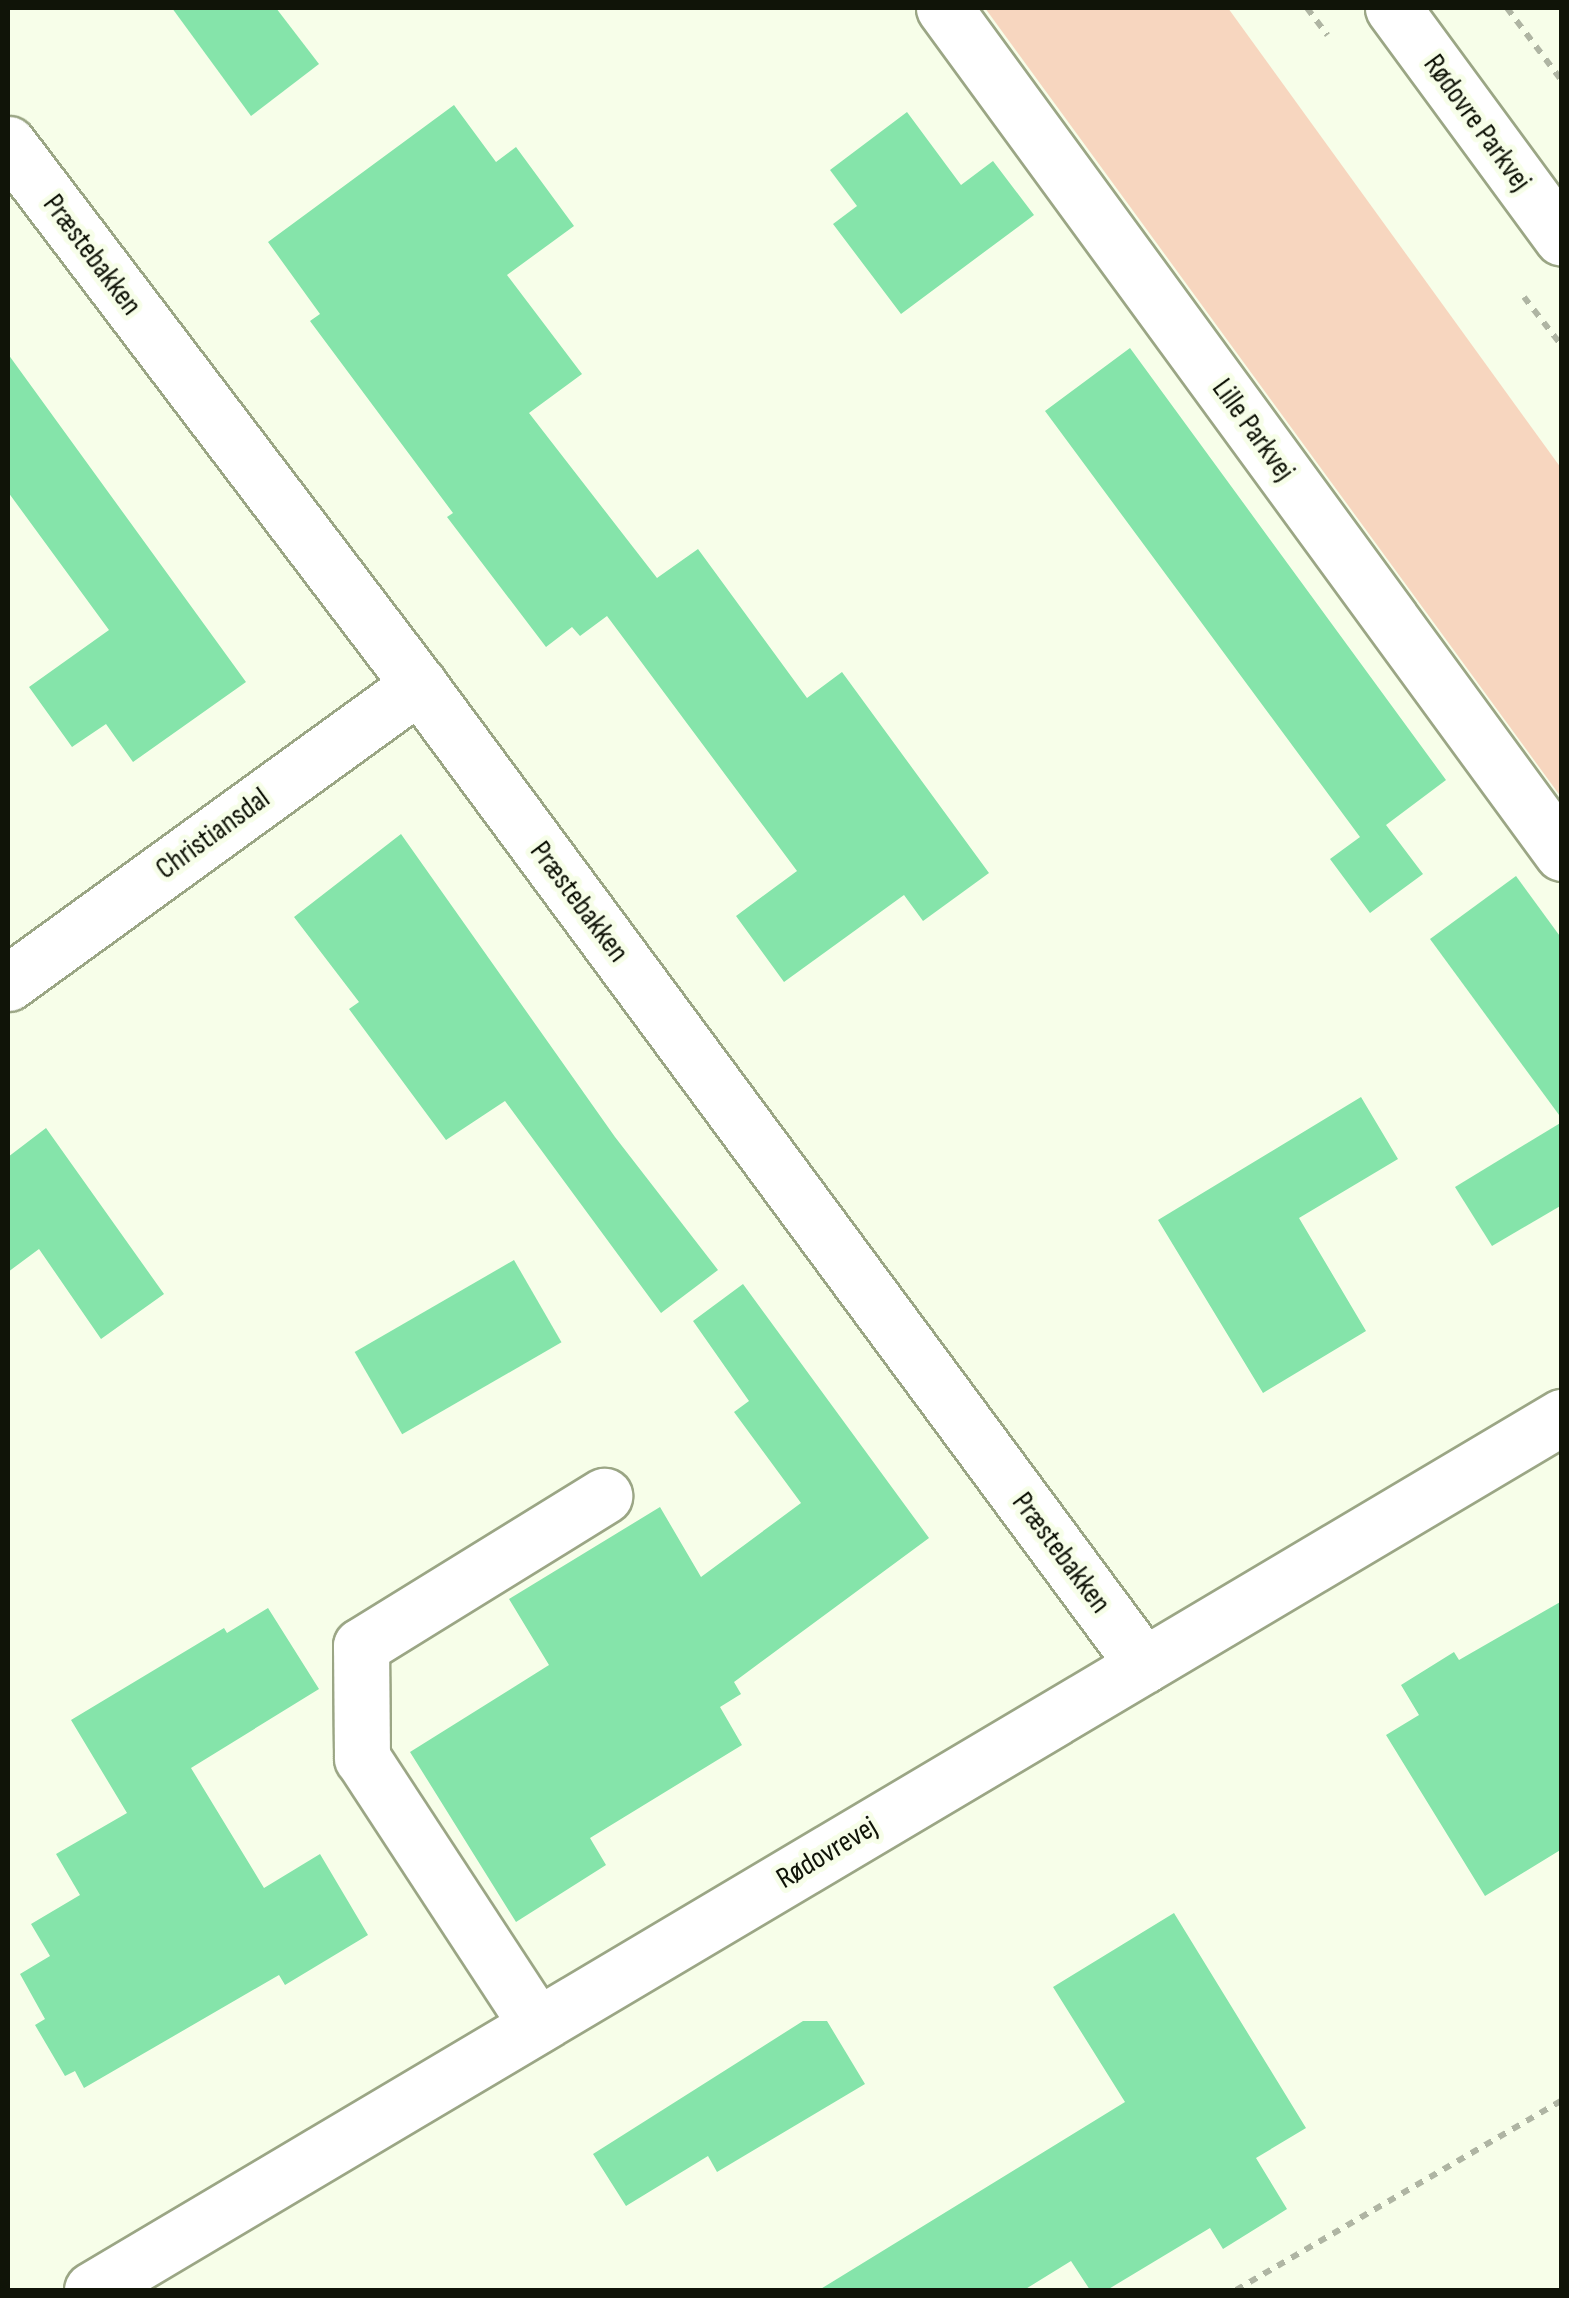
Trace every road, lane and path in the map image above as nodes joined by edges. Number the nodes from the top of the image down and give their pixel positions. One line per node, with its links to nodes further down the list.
1 (944, 8): 8 (street, Lille Parkvej)
2 (1393, 8): 6 (street, Rødovre Parkvej)
3 (1507, 8): 4 (path)
4 (1562, 81)
5 (8, 144): 7 (street, Præstebakken)
6 (1562, 238)
7 (419, 685): 9 (street, Christiansdal); 12 (street, Præstebakken)
8 (1562, 854)
9 (8, 983)
10 (1562, 1418): 12 (street, Rødovrevej)
11 (604, 1496): 13 (street)
12 (1144, 1665): 13 (street, Rødovrevej)
13 (537, 2025): 15 (street, Rødovrevej)
14 (1562, 2100): 16 (path)
15 (92, 2290)
16 (1236, 2290)

